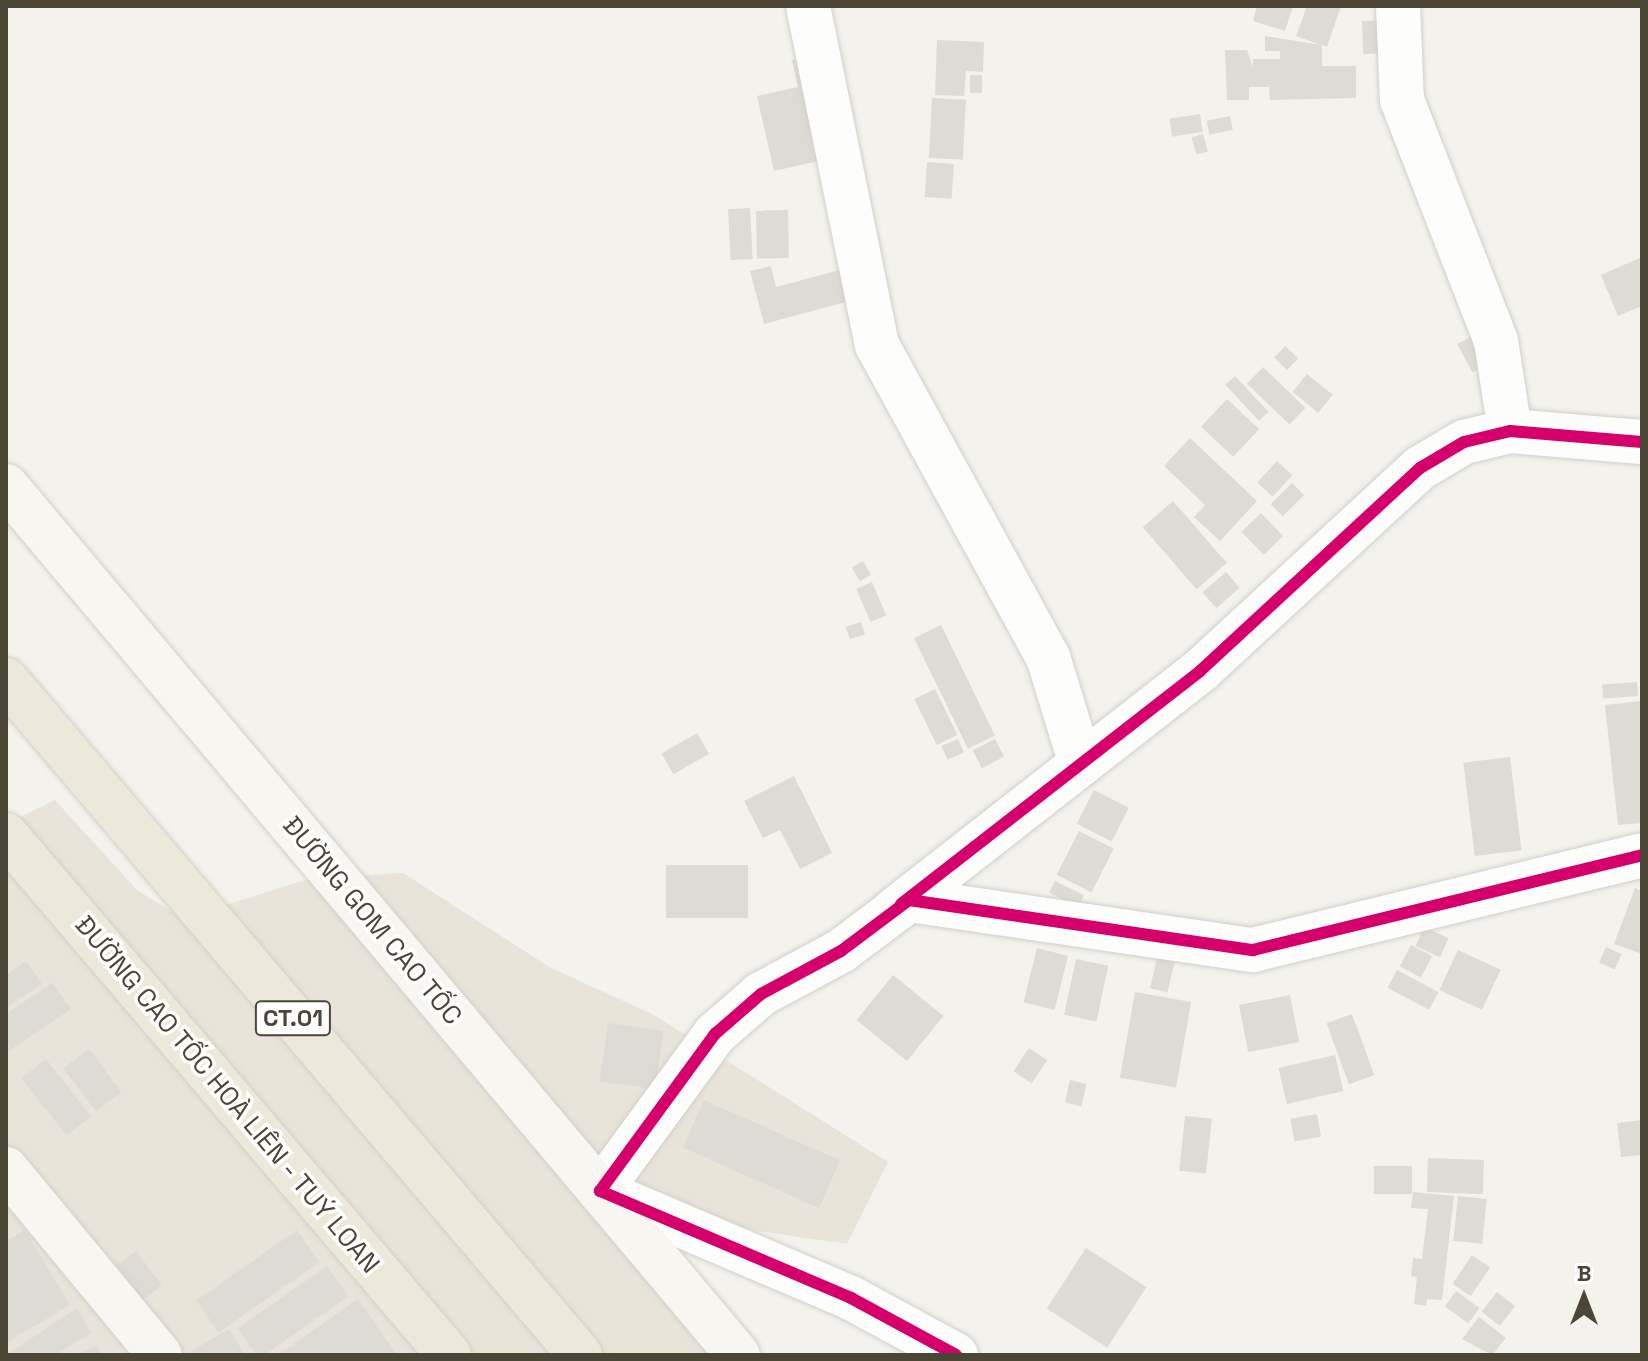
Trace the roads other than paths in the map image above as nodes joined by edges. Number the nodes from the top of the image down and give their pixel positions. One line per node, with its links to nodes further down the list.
1 (808, 6): 7 (street)
2 (1398, 6): 3 (street)
3 (1510, 431): 4 (street); 7 (street)
4 (1642, 442)
5 (6, 486): 12 (main road, ĐƯỜNG GOM CAO TỐC)
6 (6, 680): 15 (highway, CT.01)
7 (1081, 764): 10 (street)
8 (6, 835): 14 (highway, ĐƯỜNG CAO TỐC HOÀ LIÊN - TUÝ LOAN)
9 (1642, 855): 10 (street)
10 (841, 951): 12 (street)
11 (6, 1169): 13 (main road)
12 (600, 1191): 16 (main road, ĐƯỜNG GOM CAO TỐC); 17 (street)
13 (160, 1355)
14 (449, 1355)
15 (580, 1355)
16 (738, 1355)
17 (956, 1355)

